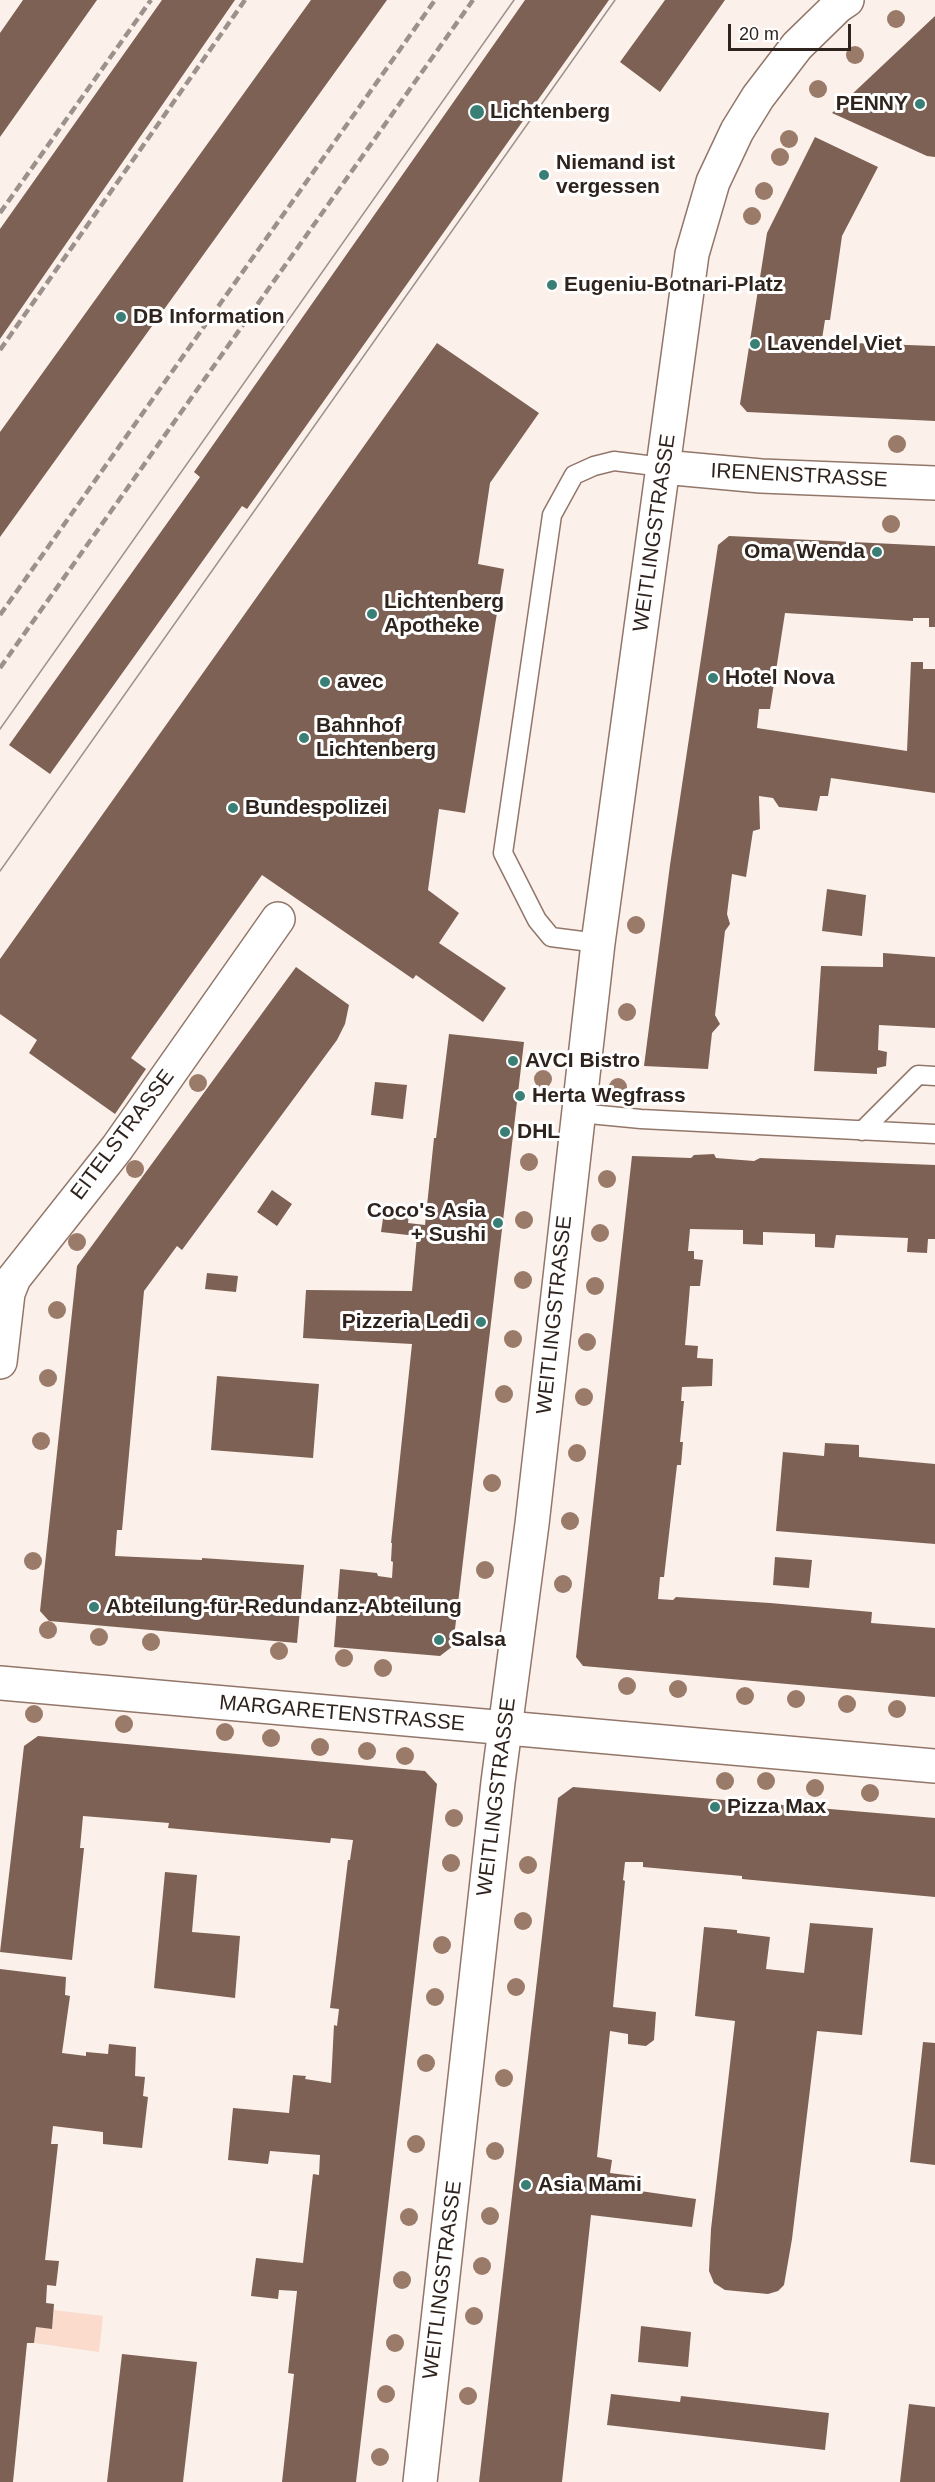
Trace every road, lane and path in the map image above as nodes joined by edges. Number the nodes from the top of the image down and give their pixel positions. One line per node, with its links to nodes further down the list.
1 (847, 0): 2 (street, WEITLINGSTRASSE)
2 (663, 467): 3 (street, IRENENSTRASSE); 5 (street, WEITLINGSTRASSE); 5 (lane)
3 (935, 483)
4 (278, 919): 10 (street, EITELSTRASSE)
5 (598, 943): 7 (street, WEITLINGSTRASSE)
6 (935, 1076): 8 (lane)
7 (579, 1113): 8 (lane); 12 (street, WEITLINGSTRASSE)
8 (862, 1131): 9 (lane)
9 (935, 1134)
10 (0, 1362)
11 (0, 1683): 12 (street, MARGARETENSTRASSE)
12 (505, 1729): 13 (street, MARGARETENSTRASSE); 14 (street, WEITLINGSTRASSE)
13 (935, 1766)
14 (420, 2482)

